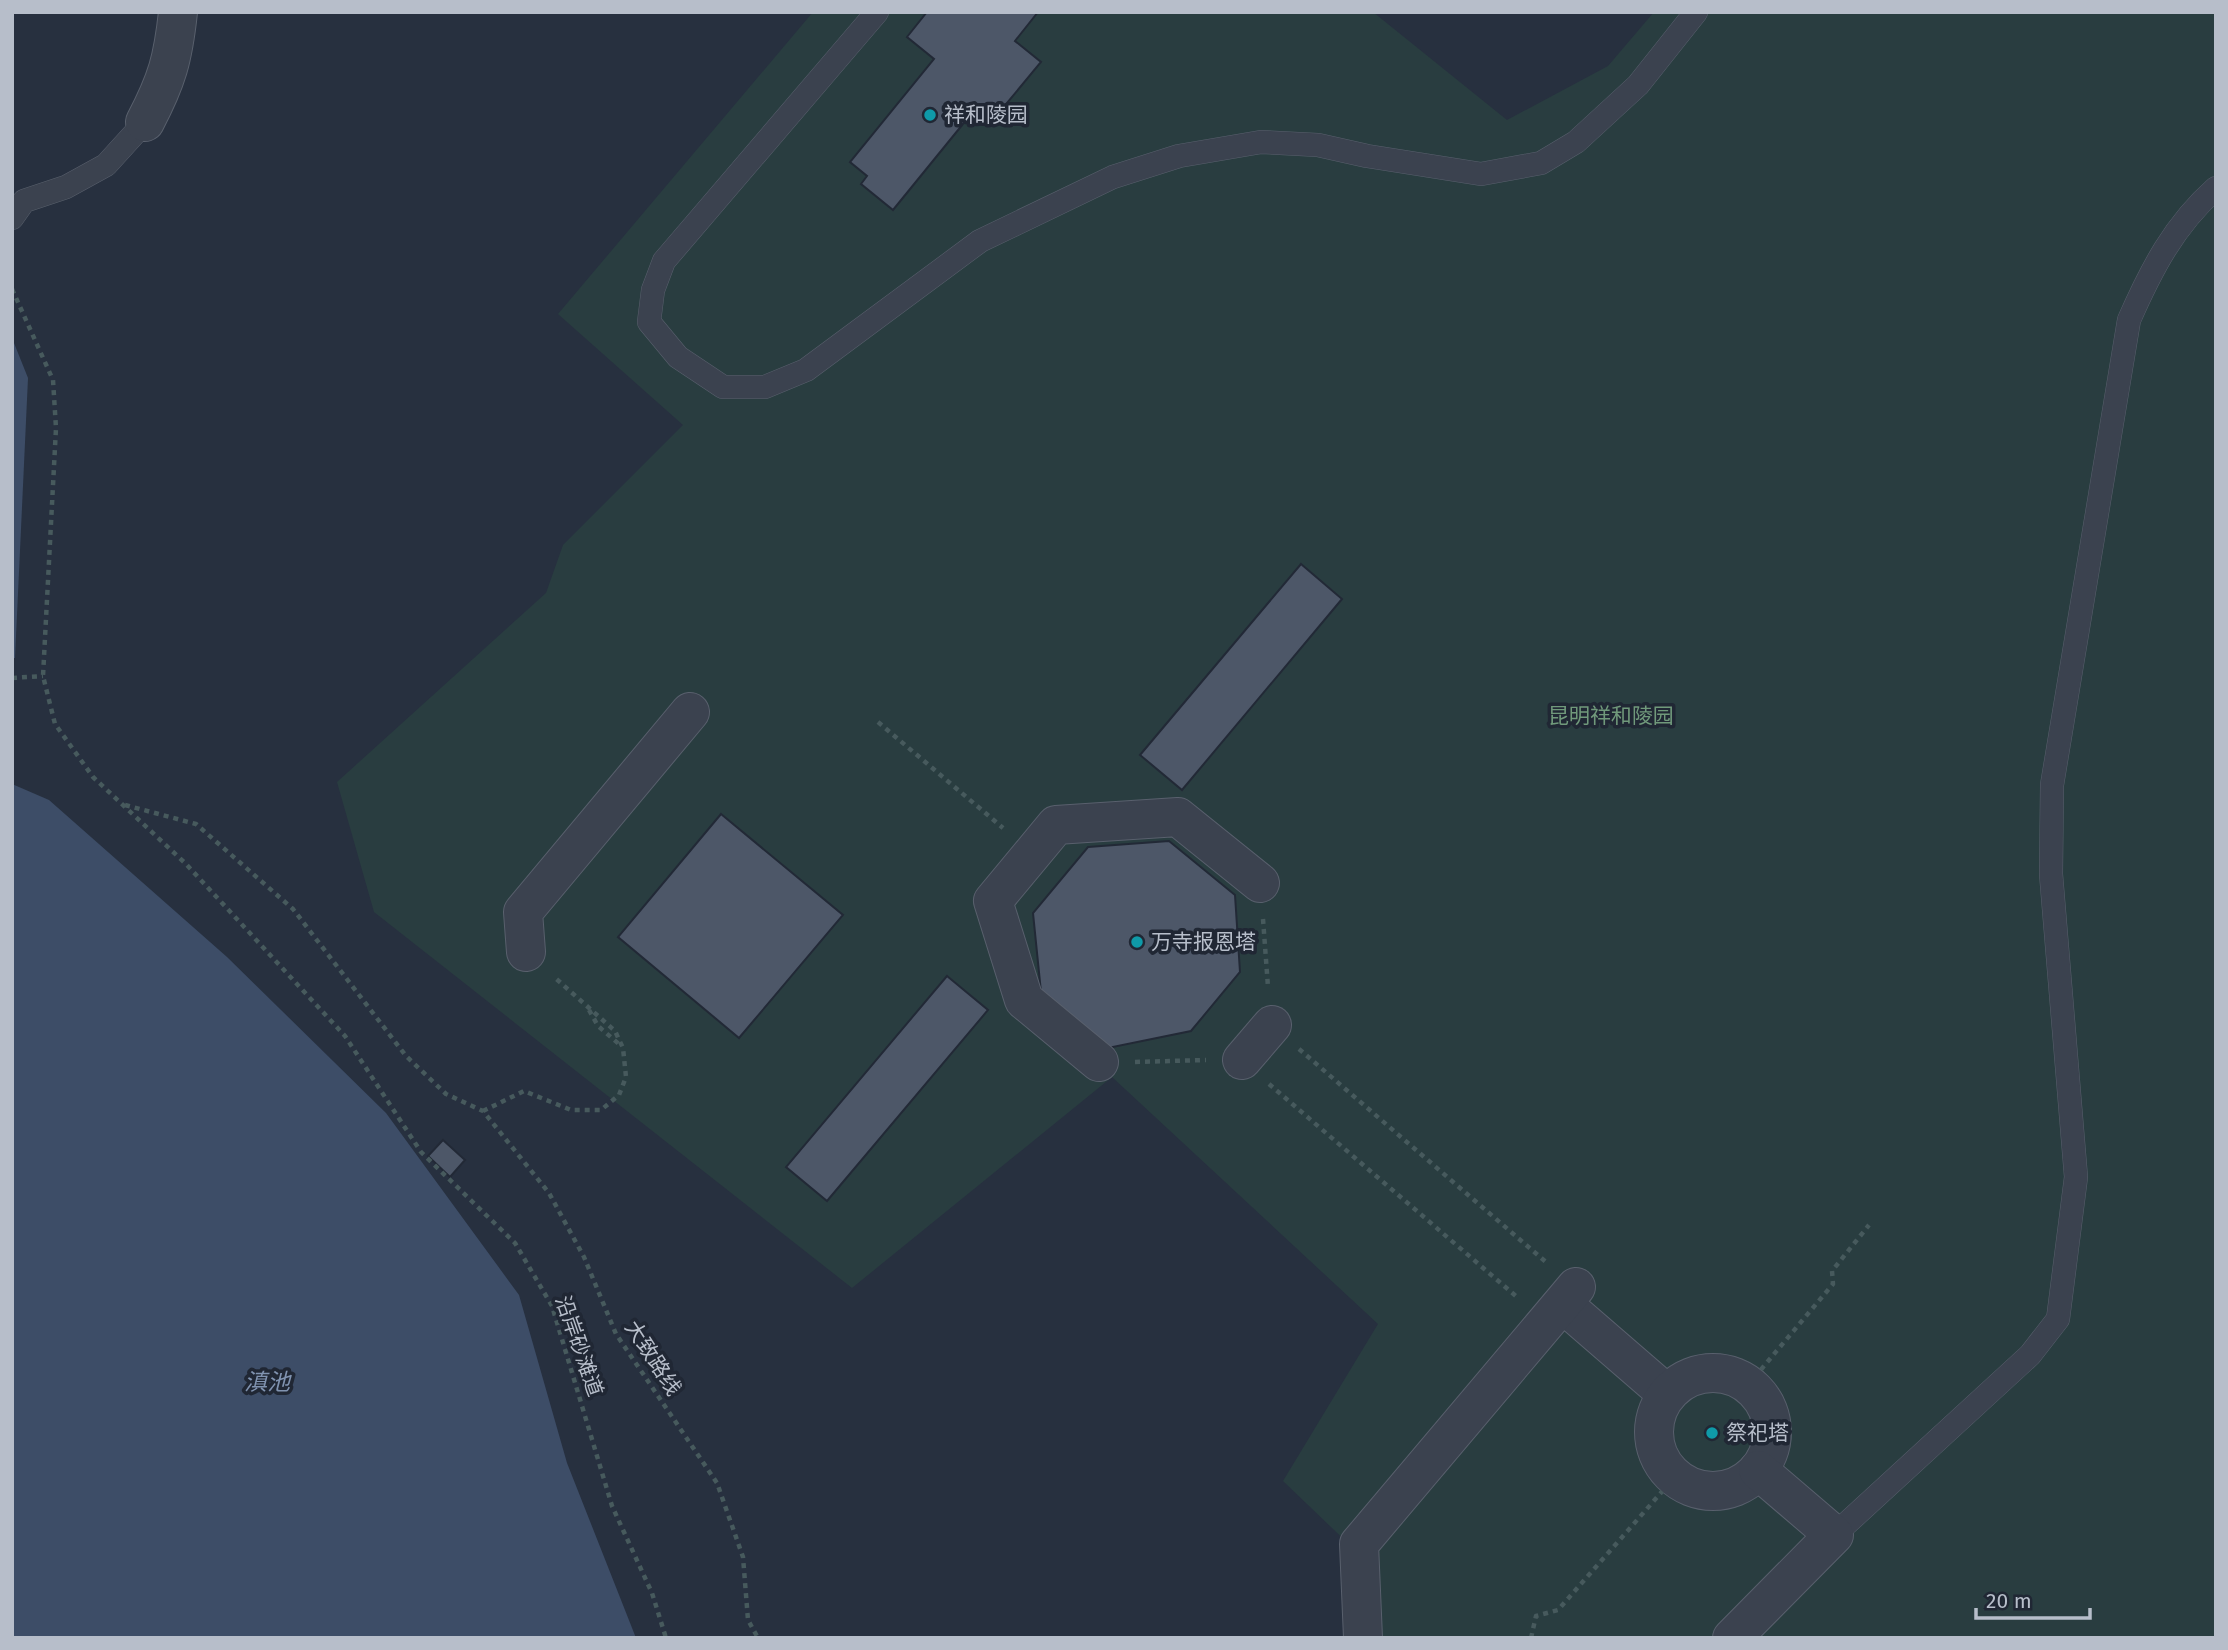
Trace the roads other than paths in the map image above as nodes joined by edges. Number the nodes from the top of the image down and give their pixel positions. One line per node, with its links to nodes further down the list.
1 (178, 12): 4 (street)
2 (877, 12): 3 (lane)
3 (1696, 12)
4 (145, 121): 6 (lane)
5 (2216, 188): 15 (lane)
6 (12, 218)
7 (690, 712): 9 (street)
8 (1260, 883): 12 (street)
9 (526, 952)
10 (1272, 1025): 11 (street)
11 (1242, 1060)
12 (1099, 1062)
13 (1667, 1394): 14 (street); 14 (street); 16 (street)
14 (1758, 1471): 15 (street)
15 (1834, 1535): 17 (street)
16 (1363, 1638)
17 (1732, 1638)

